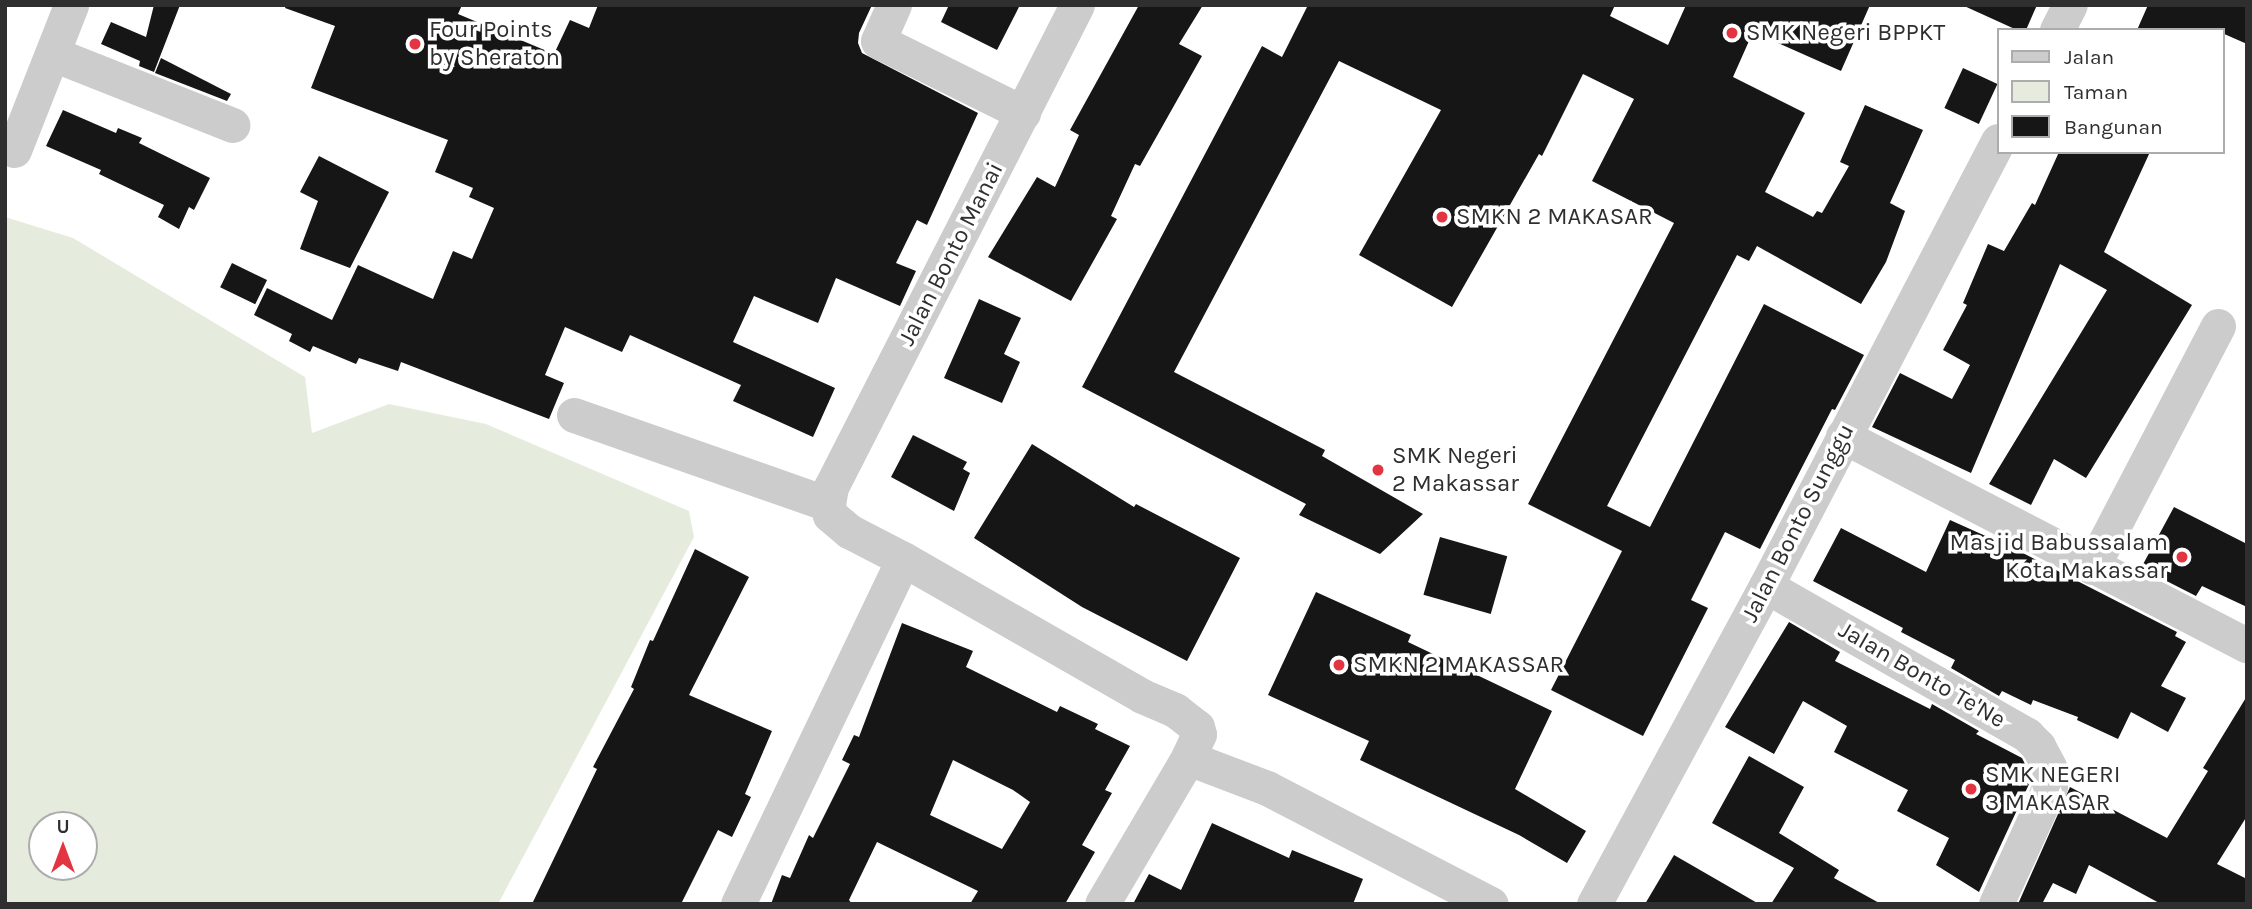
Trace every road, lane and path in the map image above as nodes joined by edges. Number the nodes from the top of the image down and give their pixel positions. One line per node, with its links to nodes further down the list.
1 (71, 5): 6 (street)
2 (894, 5): 7 (street)
3 (1077, 5): 7 (street, Jalan Bonto Manai)
4 (2070, 5): 5 (street)
5 (2058, 28)
6 (53, 54): 8 (street); 10 (street)
7 (1023, 113): 14 (street, Jalan Bonto Manai)
8 (232, 125)
9 (1996, 145): 13 (street, Jalan Bonto Sunggu)
10 (14, 150)
11 (2218, 326): 16 (street)
12 (574, 415): 14 (street)
13 (1843, 436): 16 (street); 17 (street, Jalan Bonto Sunggu)
14 (828, 503): 15 (street)
15 (903, 559): 19 (street); 20 (street)
16 (2092, 567): 18 (street)
17 (1766, 586): 23 (street, Jalan Bonto Sunggu); 24 (street, Jalan Bonto Te'Ne)
18 (2247, 646)
19 (1188, 758): 21 (street); 22 (street)
20 (738, 904)
21 (1102, 904)
22 (1491, 904)
23 (1594, 904)
24 (1996, 904)

